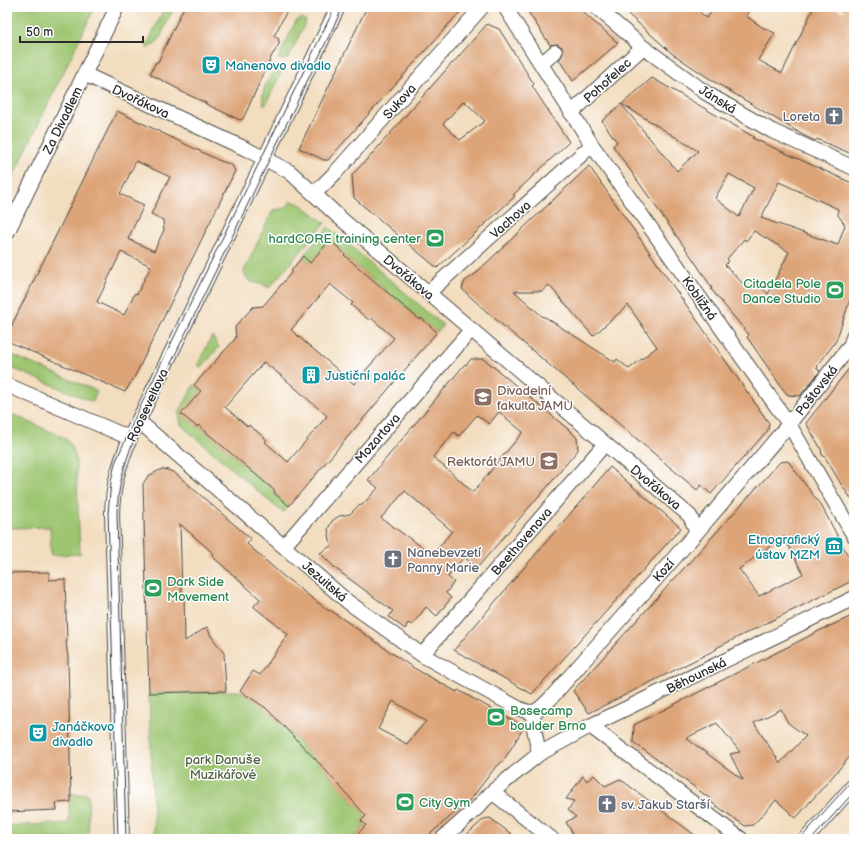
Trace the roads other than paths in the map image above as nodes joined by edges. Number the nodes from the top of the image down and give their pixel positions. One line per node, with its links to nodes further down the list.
1 (117, 7): 9 (street, Za Divadlem)
2 (338, 7): 12 (street, Rooseveltova)
3 (505, 7): 8 (street, Kobližná)
4 (596, 7): 6 (street, Jánská)
5 (479, 11): 14 (street, Sukova)
6 (643, 47): 10 (street, Pohořelec); 13 (street, Jánská)
7 (555, 52): 8 (street)
8 (541, 64): 10 (street, Kobližná)
9 (84, 74): 12 (street, Dvořákova); 15 (street, Za Divadlem)
10 (571, 113): 11 (street, Kobližná)
11 (592, 145): 16 (street, Vachova); 21 (street, Kobližná)
12 (265, 158): 14 (street, Dvořákova); 20 (street, Rooseveltova)
13 (854, 168)
14 (314, 194): 16 (street, Dvořákova)
15 (7, 233)
16 (428, 293): 17 (street, Dvořákova)
17 (471, 330): 23 (street, Dvořákova); 26 (street, Mozartova)
18 (854, 335): 21 (street, Poštovská)
19 (7, 385): 22 (street)
20 (139, 419): 22 (street, Rooseveltova); 26 (street, Jezuitská)
21 (789, 424): 24 (street, Kozí); 25 (street, Kobližná)
22 (130, 438): 34 (street, Rooseveltova)
23 (604, 444): 24 (street, Dvořákova); 28 (street, Beethovenova)
24 (697, 532): 29 (street, Kozí)
25 (854, 536)
26 (284, 546): 28 (street, Jezuitská)
27 (854, 598): 30 (street, Běhounská)
28 (422, 655): 29 (street, Jezuitská)
29 (533, 712): 31 (street)
30 (590, 726): 31 (street, Běhounská); 37 (street)
31 (539, 754): 33 (street, Běhounská)
32 (854, 785): 38 (street)
33 (492, 792): 35 (street, Běhounská); 36 (street)
34 (122, 839)
35 (442, 839)
36 (552, 839)
37 (741, 839)
38 (806, 839)

